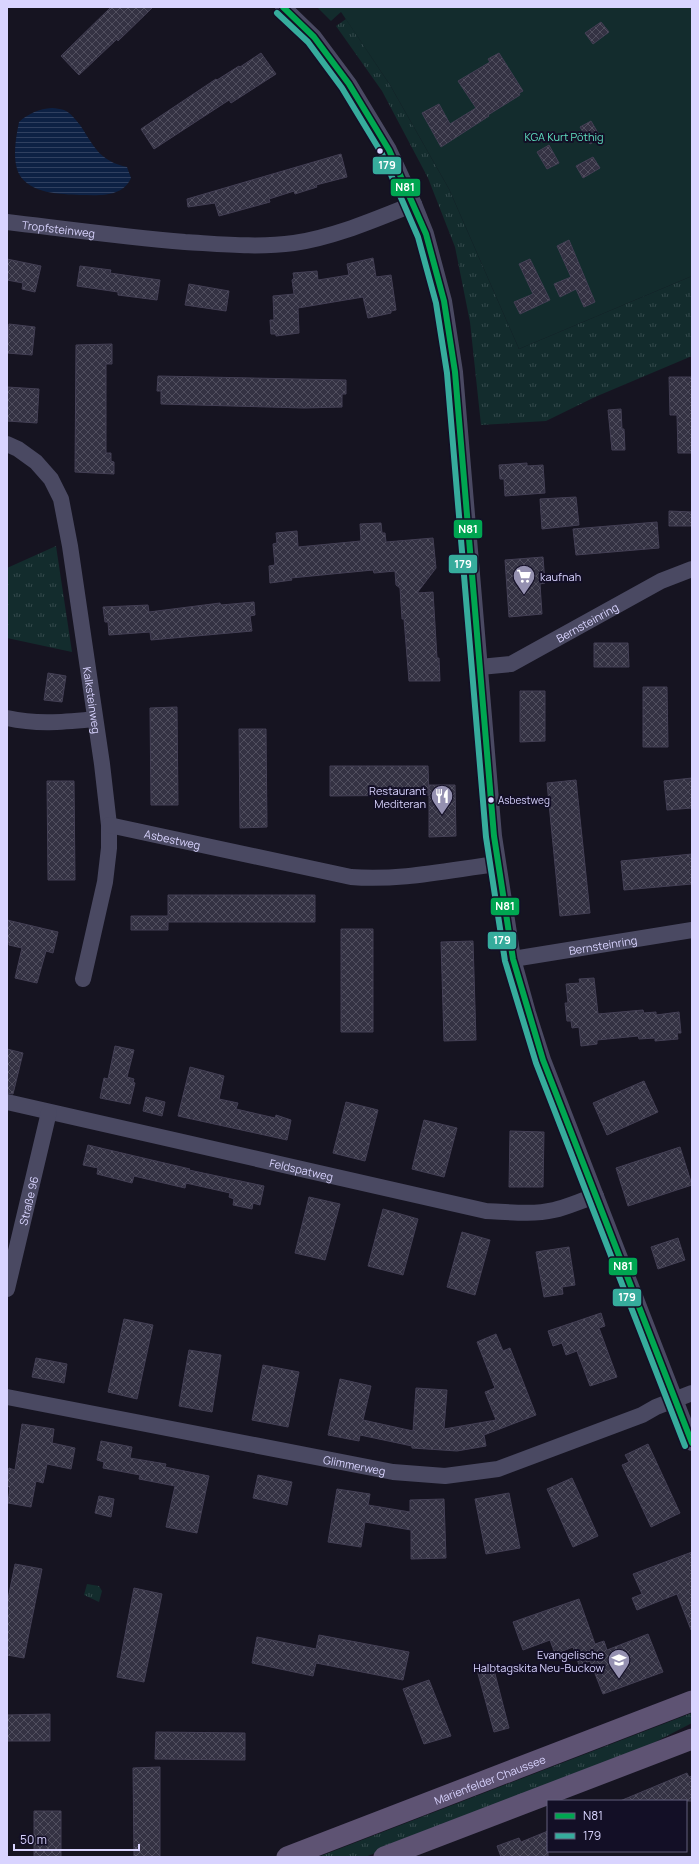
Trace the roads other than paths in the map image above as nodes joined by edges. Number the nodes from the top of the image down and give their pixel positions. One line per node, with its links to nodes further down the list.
1 (283, 7): 2 (street)
2 (414, 204): 3 (street, Tropfsteinweg); 6 (street)
3 (7, 222)
4 (7, 444): 8 (street, Kalksteinweg)
5 (692, 569): 6 (street, Bernsteinring)
6 (480, 667): 10 (street)
7 (7, 718): 8 (street)
8 (95, 719): 9 (street, Kalksteinweg)
9 (109, 826): 10 (street, Asbestweg); 13 (street, Kalksteinweg)
10 (498, 864): 12 (street)
11 (692, 930): 12 (street, Bernsteinring)
12 (513, 959): 16 (street)
13 (83, 979)
14 (7, 1102): 15 (street, Feldspatweg)
15 (49, 1112): 16 (street, Feldspatweg); 17 (street, Straße 96)
16 (596, 1196): 20 (street)
17 (7, 1289)
18 (692, 1393): 20 (street, Glimmerweg)
19 (7, 1397): 20 (street, Glimmerweg)
20 (675, 1400): 21 (street)
21 (692, 1443)
22 (692, 1701): 24 (main road, Marienfelder Chaussee)
23 (692, 1739): 25 (main road)
24 (287, 1857)
25 (384, 1857)

